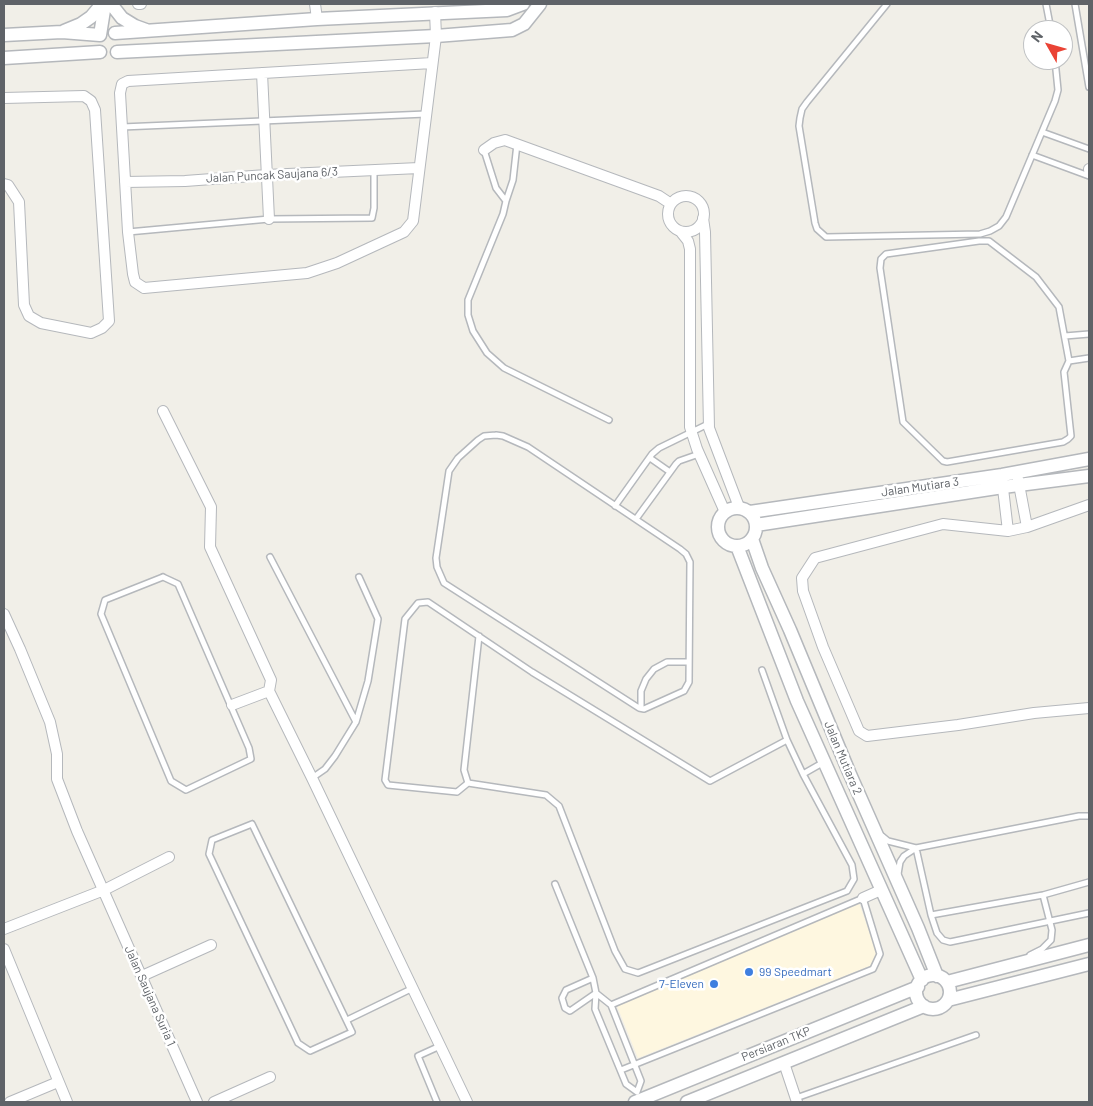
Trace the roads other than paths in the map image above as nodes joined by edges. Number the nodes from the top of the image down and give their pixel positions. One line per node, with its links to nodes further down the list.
1 (107, 4): 11 (street); 12 (street); 13 (street); 14 (street)
2 (315, 4): 9 (street)
3 (524, 4): 8 (street)
4 (540, 4): 16 (street)
5 (887, 4): 32 (lane)
6 (1046, 4): 10 (lane)
7 (1076, 4): 23 (lane)
8 (435, 12): 9 (street); 16 (street)
9 (317, 19): 11 (street)
10 (1049, 20)
11 (150, 31): 13 (street)
12 (62, 32): 14 (street); 15 (street)
13 (114, 33): 14 (street); 18 (street)
14 (100, 35): 17 (street)
15 (4, 36)
16 (436, 36): 18 (street); 20 (street)
17 (100, 52): 18 (street); 19 (street)
18 (117, 52)
19 (4, 58)
20 (432, 63): 22 (street); 25 (street)
21 (1056, 70): 28 (lane)
22 (262, 73): 26 (street); 27 (street)
23 (1089, 87)
24 (4, 98): 38 (street)
25 (426, 114): 26 (lane); 33 (street)
26 (263, 120): 27 (lane); 35 (street)
27 (122, 127): 37 (street)
28 (1042, 132): 30 (lane); 32 (lane)
29 (517, 144): 31 (street); 39 (lane); 40 (street)
30 (1089, 149)
31 (484, 150): 39 (lane)
32 (1032, 155): 36 (lane)
33 (419, 168): 34 (street, Jalan Puncak Saujana 6/3); 44 (street)
34 (374, 170): 35 (street, Jalan Puncak Saujana 6/3); 42 (lane)
35 (266, 175): 37 (street, Jalan Puncak Saujana 6/3); 42 (street)
36 (1089, 176)
37 (125, 182): 44 (street)
38 (4, 184)
39 (506, 201): 50 (lane)
40 (671, 204): 41 (street); 43 (street)
41 (703, 218): 43 (street); 51 (street)
42 (269, 219): 44 (lane)
43 (680, 231): 52 (street)
44 (128, 232)
45 (1089, 334): 46 (lane)
46 (1065, 336): 48 (lane); 48 (lane)
47 (1089, 358): 48 (lane)
48 (1069, 361)
49 (163, 411): 76 (street)
50 (609, 420)
51 (708, 424): 52 (lane); 62 (street)
52 (692, 432): 53 (street); 54 (lane)
53 (700, 454): 56 (lane); 63 (street)
54 (650, 458): 56 (lane); 61 (lane)
55 (1089, 459): 58 (street, Jalan Mutiara 3)
56 (670, 472): 64 (lane)
57 (1089, 476): 58 (street, Jalan Mutiara 3)
58 (1018, 479): 59 (street, Jalan Mutiara 3); 66 (street)
59 (1002, 481): 62 (street, Jalan Mutiara 3); 65 (street, Jalan Mutiara 3); 67 (street)
60 (1089, 505): 66 (street)
61 (616, 506): 64 (lane); 78 (lane)
62 (744, 510): 63 (street); 65 (street)
63 (725, 512): 69 (street)
64 (636, 519): 74 (lane)
65 (756, 525): 68 (street)
66 (1028, 527): 67 (street)
67 (1008, 531): 79 (street)
68 (752, 539): 69 (street); 87 (street, Jalan Mutiara 2)
69 (736, 546): 82 (street, Jalan Mutiara 2)
70 (270, 557): 80 (lane)
71 (359, 577): 80 (lane)
72 (4, 614): 93 (street, Jalan Saujana Suria 1)
73 (479, 636): 81 (lane); 85 (lane); 85 (lane)
74 (689, 662): 78 (lane); 78 (lane)
75 (762, 670): 81 (lane)
76 (269, 691): 77 (street); 84 (street)
77 (232, 705): 77 (lane)
78 (641, 708)
79 (1089, 708)
80 (356, 722): 84 (lane)
81 (787, 740): 83 (lane)
82 (825, 762): 83 (lane); 94 (street, Jalan Mutiara 2)
83 (803, 774): 85 (lane)
84 (312, 778): 112 (street)
85 (468, 783)
86 (1089, 816): 88 (lane)
87 (870, 823): 88 (lane); 92 (street, Jalan Mutiara 2)
88 (916, 848): 92 (lane); 98 (lane)
89 (169, 857): 93 (street)
90 (1089, 882): 95 (lane)
91 (555, 884): 109 (lane)
92 (898, 884): 110 (street, Jalan Mutiara 2)
93 (104, 890): 100 (street); 108 (street, Jalan Saujana Suria 1)
94 (881, 890): 96 (street); 111 (street, Jalan Mutiara 2)
95 (1043, 895): 98 (lane); 99 (lane)
96 (863, 898): 115 (lane); 121 (lane)
97 (1089, 913): 99 (lane)
98 (931, 915): 99 (lane)
99 (1050, 922): 106 (lane)
100 (4, 929)
101 (1089, 945): 104 (street)
102 (211, 946): 108 (street)
103 (4, 949): 124 (street)
104 (1051, 955): 106 (street); 107 (street)
105 (1089, 964): 107 (street)
106 (1012, 965): 110 (street)
107 (1054, 973): 114 (street)
108 (142, 976): 129 (street, Jalan Saujana Suria 1)
109 (593, 978): 113 (lane); 113 (lane)
110 (942, 979): 111 (street); 114 (street)
111 (920, 983): 116 (street); 125 (street, Persiaran TKP)
112 (413, 988): 117 (lane); 119 (street)
113 (596, 993): 115 (lane); 122 (lane)
114 (948, 1000): 116 (street)
115 (611, 1005): 121 (lane)
116 (924, 1006): 120 (street, Persiaran TKP)
117 (347, 1020): 117 (lane)
118 (976, 1035): 126 (lane)
119 (440, 1046): 131 (lane); 132 (street)
120 (784, 1063): 126 (street); 133 (street, Persiaran TKP)
121 (635, 1064): 122 (lane); 125 (lane)
122 (620, 1070): 125 (lane)
123 (270, 1077): 130 (street)
124 (58, 1082): 127 (street); 128 (street)
125 (637, 1098)
126 (796, 1100)
127 (10, 1102)
128 (67, 1102)
129 (197, 1102)
130 (214, 1102)
131 (438, 1102)
132 (467, 1102)
133 (687, 1102)

